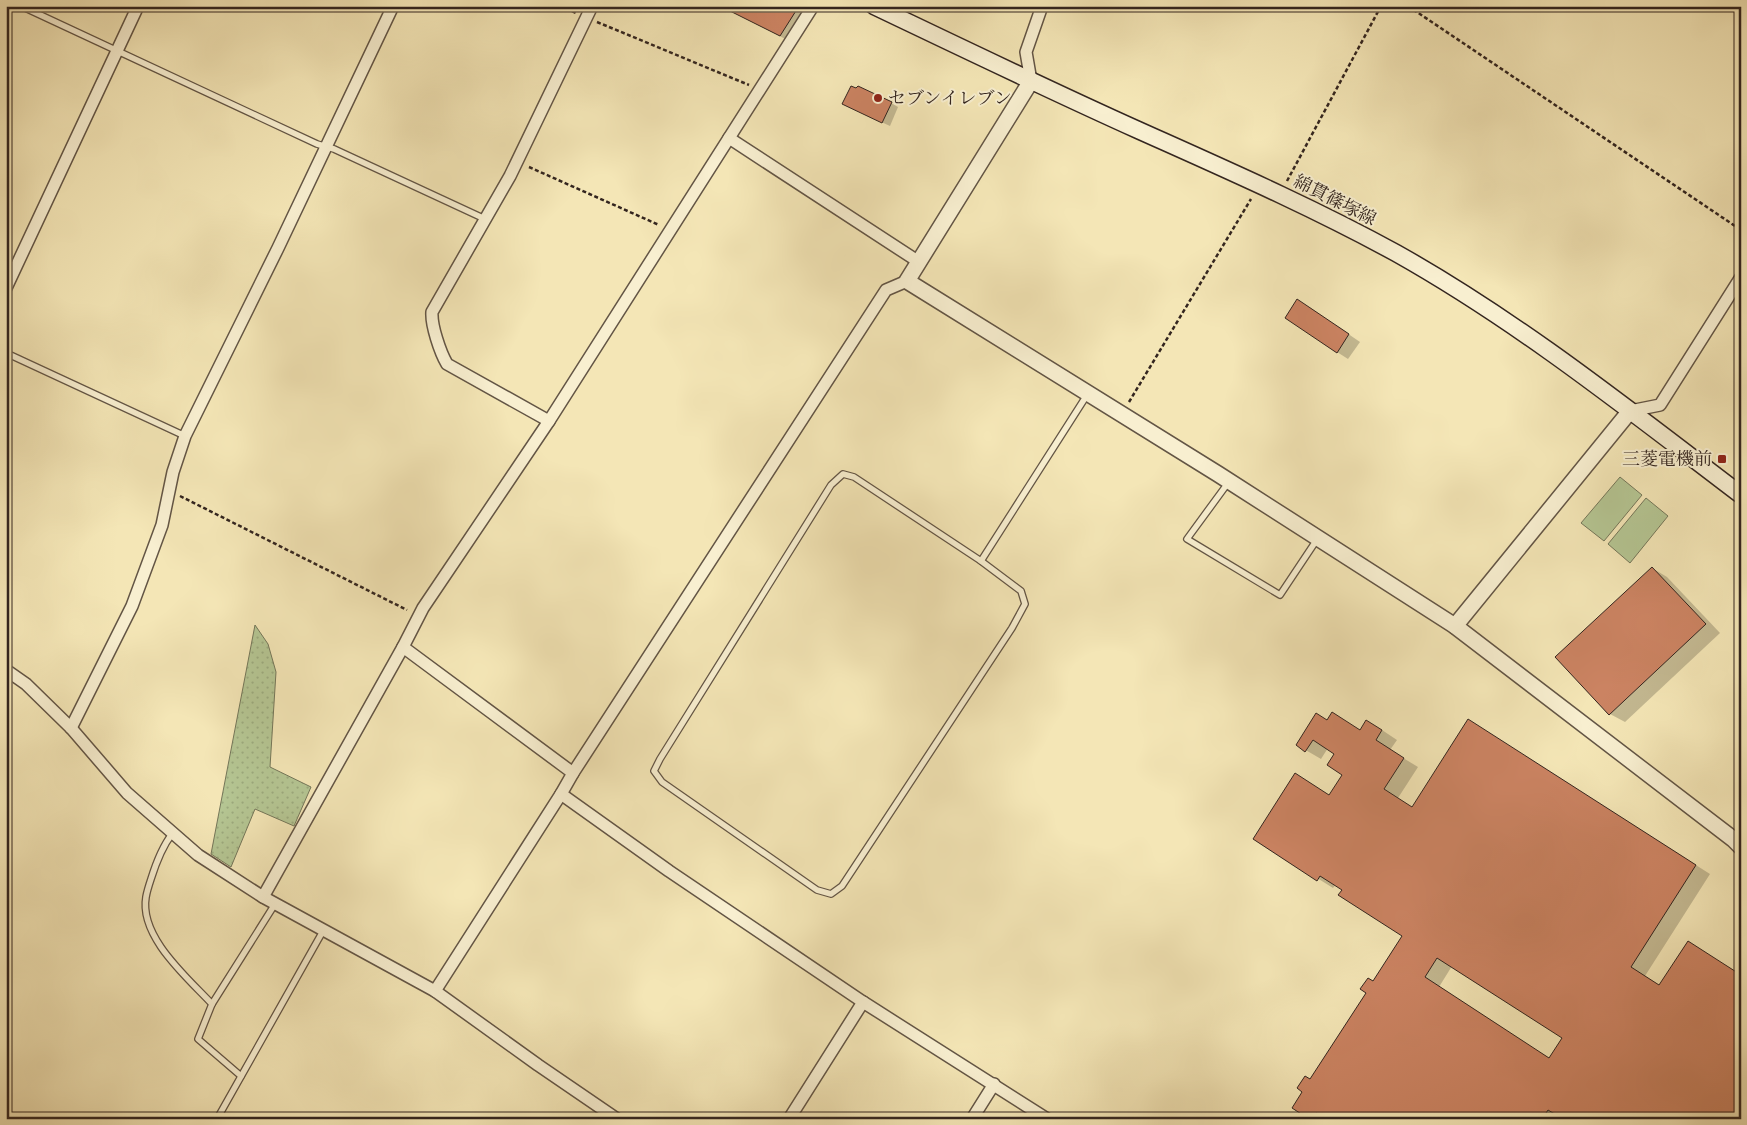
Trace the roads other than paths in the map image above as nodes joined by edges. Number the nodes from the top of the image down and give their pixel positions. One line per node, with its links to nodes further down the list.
1 (21, 6): 8 (lane)
2 (138, 6): 8 (street)
3 (393, 6): 11 (street)
4 (592, 6): 12 (street)
5 (812, 6): 10 (street)
6 (874, 6): 9 (main road, 綿貫篠塚線)
7 (1042, 6): 9 (street)
8 (118, 50): 11 (lane); 16 (street)
9 (1031, 81): 13 (street); 19 (main road, 綿貫篠塚線)
10 (729, 138): 13 (street); 20 (street)
11 (326, 146): 12 (lane); 21 (street)
12 (485, 219): 20 (street)
13 (919, 262): 15 (street)
14 (1741, 277): 19 (street)
15 (907, 281): 18 (street); 30 (street)
16 (6, 288)
17 (6, 353): 21 (lane)
18 (1088, 393): 22 (street); 25 (lane)
19 (1630, 412): 23 (main road, 綿貫篠塚線); 26 (street)
20 (549, 421): 27 (street)
21 (185, 436): 29 (street)
22 (1229, 481): 24 (street); 24 (lane)
23 (1741, 495)
24 (1318, 538): 26 (street)
25 (981, 561): 25 (lane)
26 (1455, 626): 33 (street)
27 (403, 647): 30 (street); 34 (street)
28 (6, 670): 29 (street)
29 (71, 728): 32 (street)
30 (573, 773): 31 (street)
31 (561, 794): 37 (street); 38 (street)
32 (172, 834): 34 (street); 39 (lane)
33 (1741, 847)
34 (263, 897): 35 (street)
35 (275, 904): 36 (street); 39 (lane)
36 (324, 930): 37 (street); 40 (lane)
37 (435, 991): 43 (street)
38 (863, 1002): 41 (street); 44 (street)
39 (212, 1004): 40 (lane)
40 (241, 1076): 42 (lane)
41 (994, 1084): 45 (street); 46 (street)
42 (216, 1119)
43 (618, 1119)
44 (789, 1119)
45 (972, 1119)
46 (1047, 1119)

